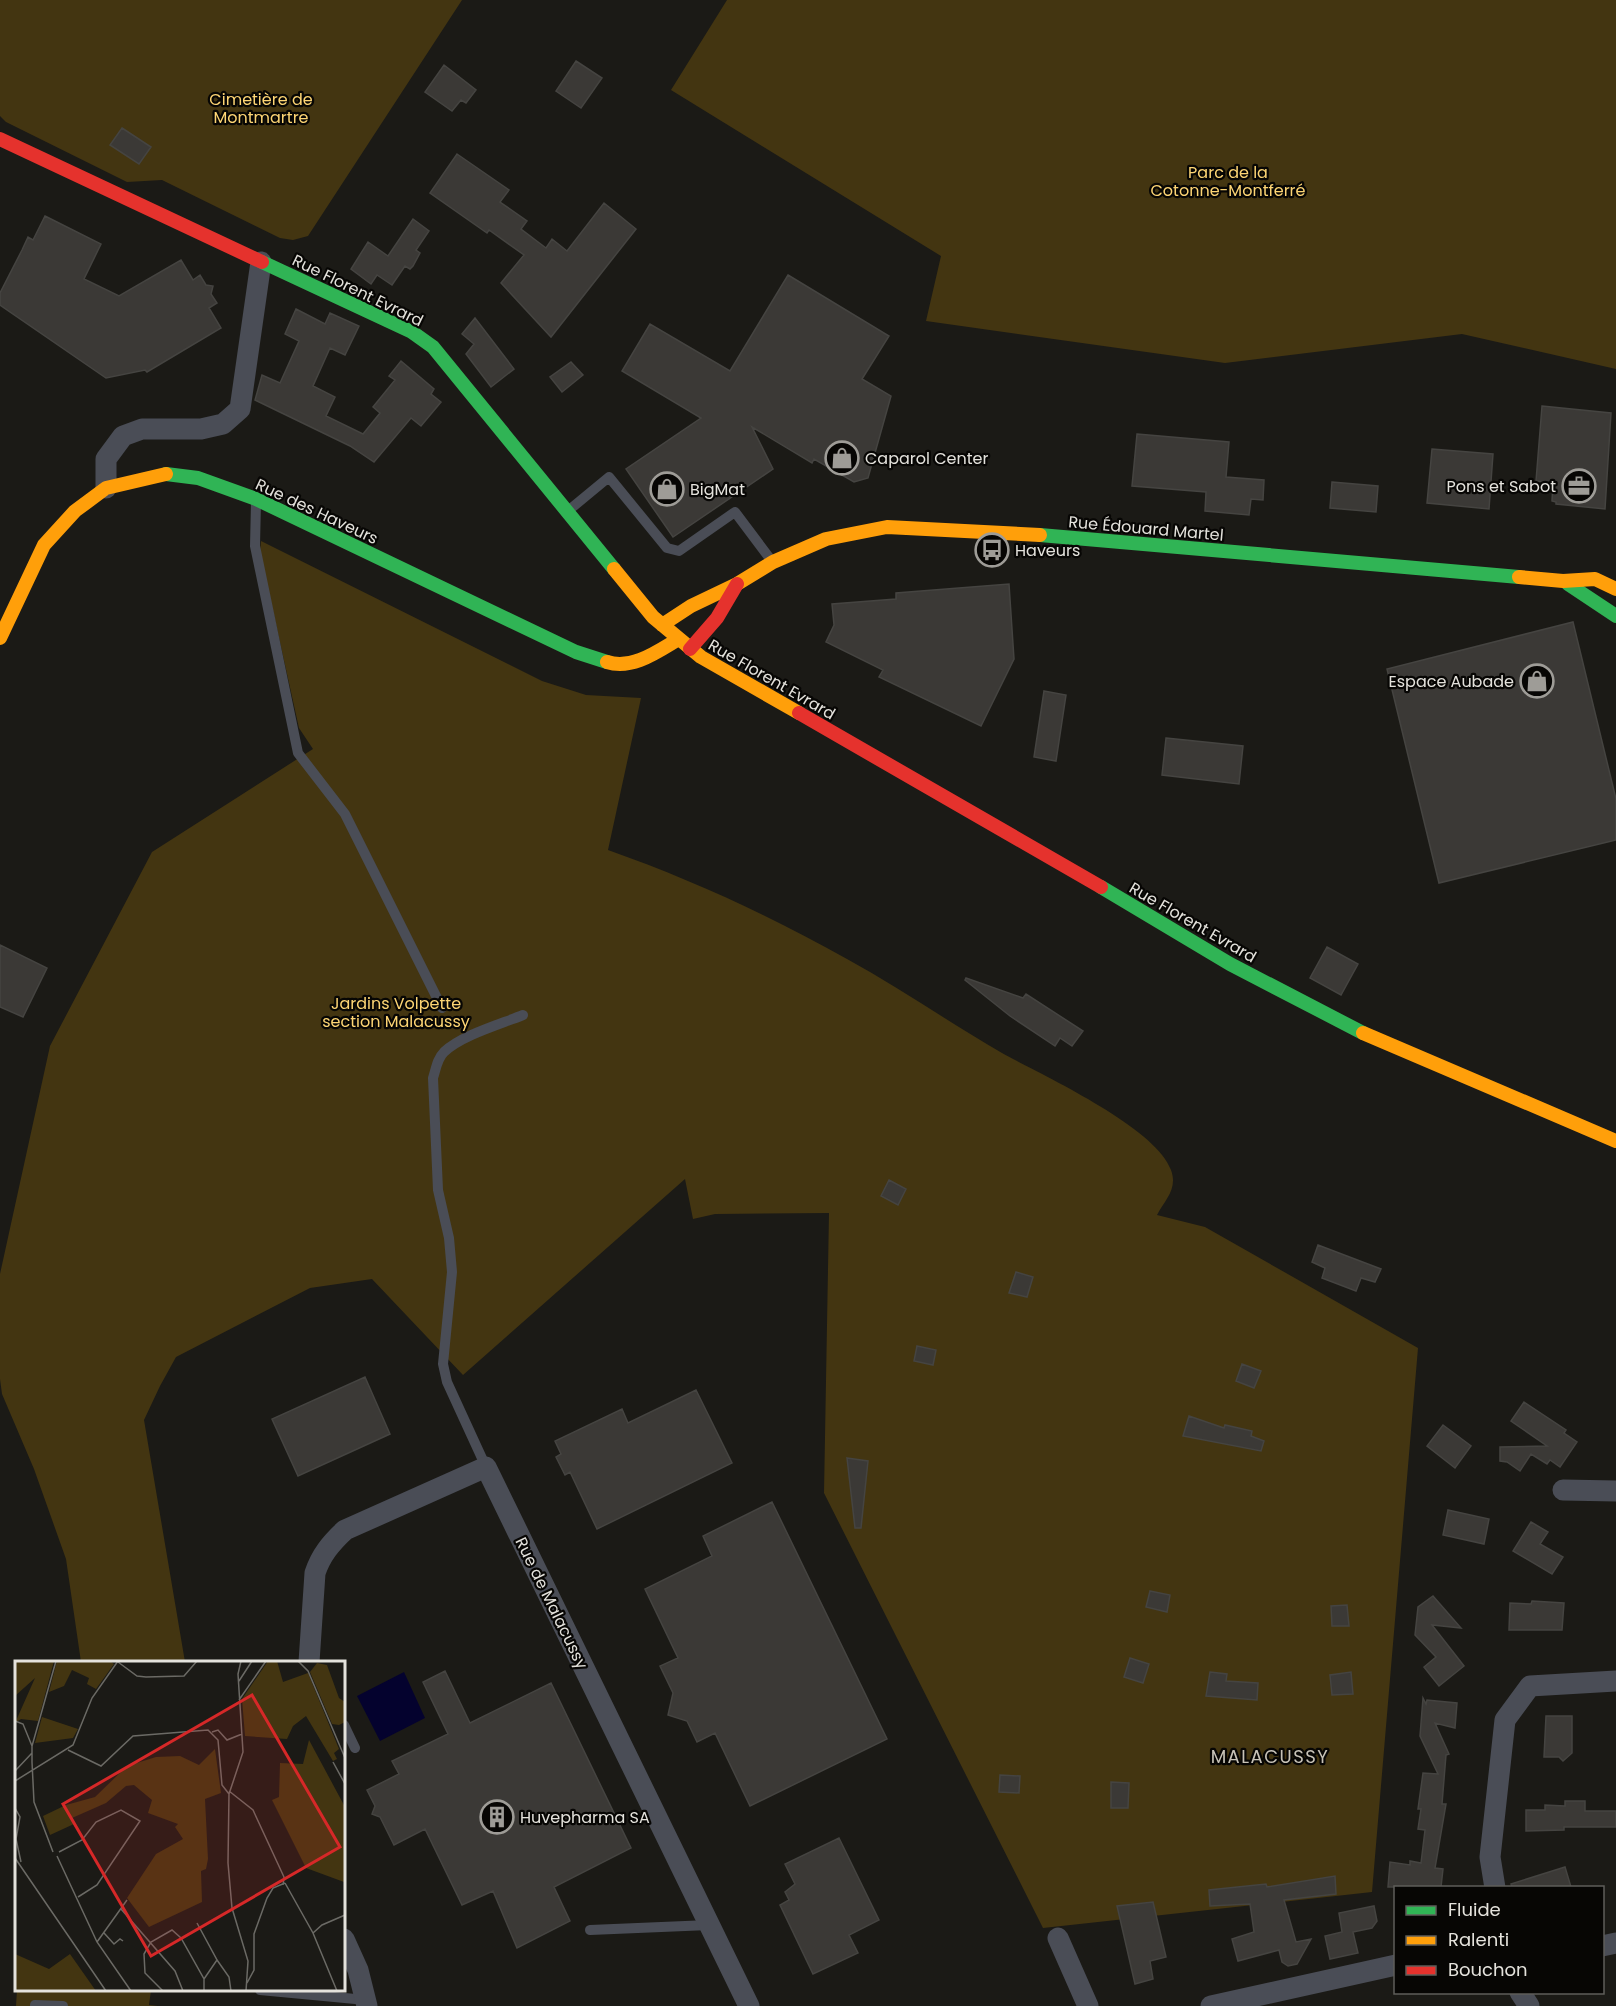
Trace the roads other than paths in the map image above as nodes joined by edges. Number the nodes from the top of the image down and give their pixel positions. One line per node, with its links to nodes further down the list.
1 (0, 139): 2 (street, Rue Florent Evrard)
2 (261, 262): 3 (street); 5 (street, Rue Florent Evrard)
3 (106, 488): 4 (street, Rue des Haveurs); 12 (street, Rue des Haveurs)
4 (256, 499): 13 (street, Rue des Haveurs); 15 (lane)
5 (567, 511): 6 (lane); 11 (street, Rue Florent Evrard)
6 (773, 562): 7 (street, Rue Édouard Martel); 8 (street, Rue Édouard Martel)
7 (1563, 581): 9 (street, Rue Édouard Martel); 10 (street, Rue Édouard Martel)
8 (737, 584): 11 (street, Rue Édouard Martel); 14 (street, Rue Édouard Martel)
9 (1616, 589)
10 (1616, 616)
11 (662, 625): 13 (street, Rue Florent Evrard)
12 (0, 638)
13 (677, 640): 14 (street, Rue Florent Evrard)
14 (690, 650): 17 (street, Rue Florent Evrard)
15 (442, 1008)
16 (523, 1015): 18 (lane)
17 (1616, 1141)
18 (486, 1467): 21 (street); 26 (street, Rue de Malacussy)
19 (1563, 1490): 20 (street)
20 (1616, 1491)
21 (309, 1661)
22 (1616, 1681): 25 (street)
23 (345, 1727): 24 (lane)
24 (355, 1748)
25 (1495, 1886)
26 (709, 1925): 27 (lane); 35 (street, Rue de Malacussy)
27 (590, 1930)
28 (1058, 1938): 36 (street)
29 (345, 1941): 32 (street)
30 (1394, 1965): 37 (street)
31 (304, 1992): 32 (lane)
32 (367, 2003)
33 (35, 2005): 34 (lane)
34 (63, 2006)
35 (749, 2006)
36 (1088, 2006)
37 (1211, 2006)

